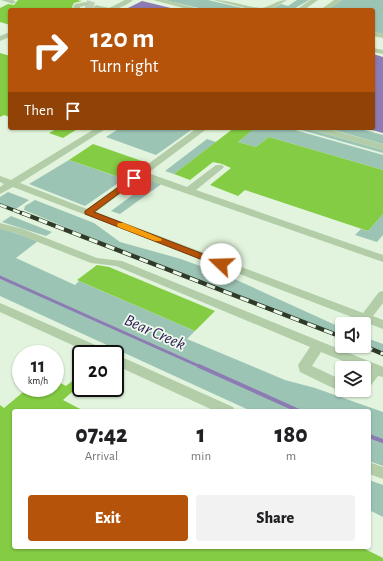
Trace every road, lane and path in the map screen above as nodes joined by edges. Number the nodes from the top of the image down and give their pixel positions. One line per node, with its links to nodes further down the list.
1 (4, 0): 8 (lane)
2 (130, 0): 13 (lane)
3 (156, 0): 14 (lane)
4 (216, 0): 15 (lane)
5 (315, 0): 17 (lane)
6 (339, 0): 18 (lane)
7 (279, 1): 16 (lane)
8 (13, 2)
9 (86, 4): 11 (lane)
10 (96, 7): 12 (lane)
11 (78, 8)
12 (100, 8)
13 (113, 8)
14 (191, 8)
15 (253, 8)
16 (270, 8)
17 (302, 8)
18 (326, 8)
19 (99, 130): 26 (lane)
20 (200, 130): 24 (lane)
21 (323, 130): 22 (lane)
22 (383, 147)
23 (219, 167): 27 (lane)
24 (140, 174): 27 (lane); 29 (lane)
25 (0, 179): 26 (lane)
26 (12, 183): 28 (lane); 29 (lane)
27 (188, 190): 31 (lane)
28 (0, 191)
29 (88, 213): 34 (lane)
30 (0, 226): 39 (lane)
31 (383, 259)
32 (383, 294): 35 (lane)
33 (0, 307): 38 (lane)
34 (362, 317)
35 (366, 317)
36 (371, 320): 37 (lane)
37 (383, 325)
38 (84, 345)
39 (319, 345): 41 (lane); 43 (lane)
40 (124, 363): 44 (lane)
41 (380, 370): 42 (lane)
42 (371, 378)
43 (335, 383)
44 (224, 409)
45 (371, 469): 46 (lane)
46 (383, 473)

